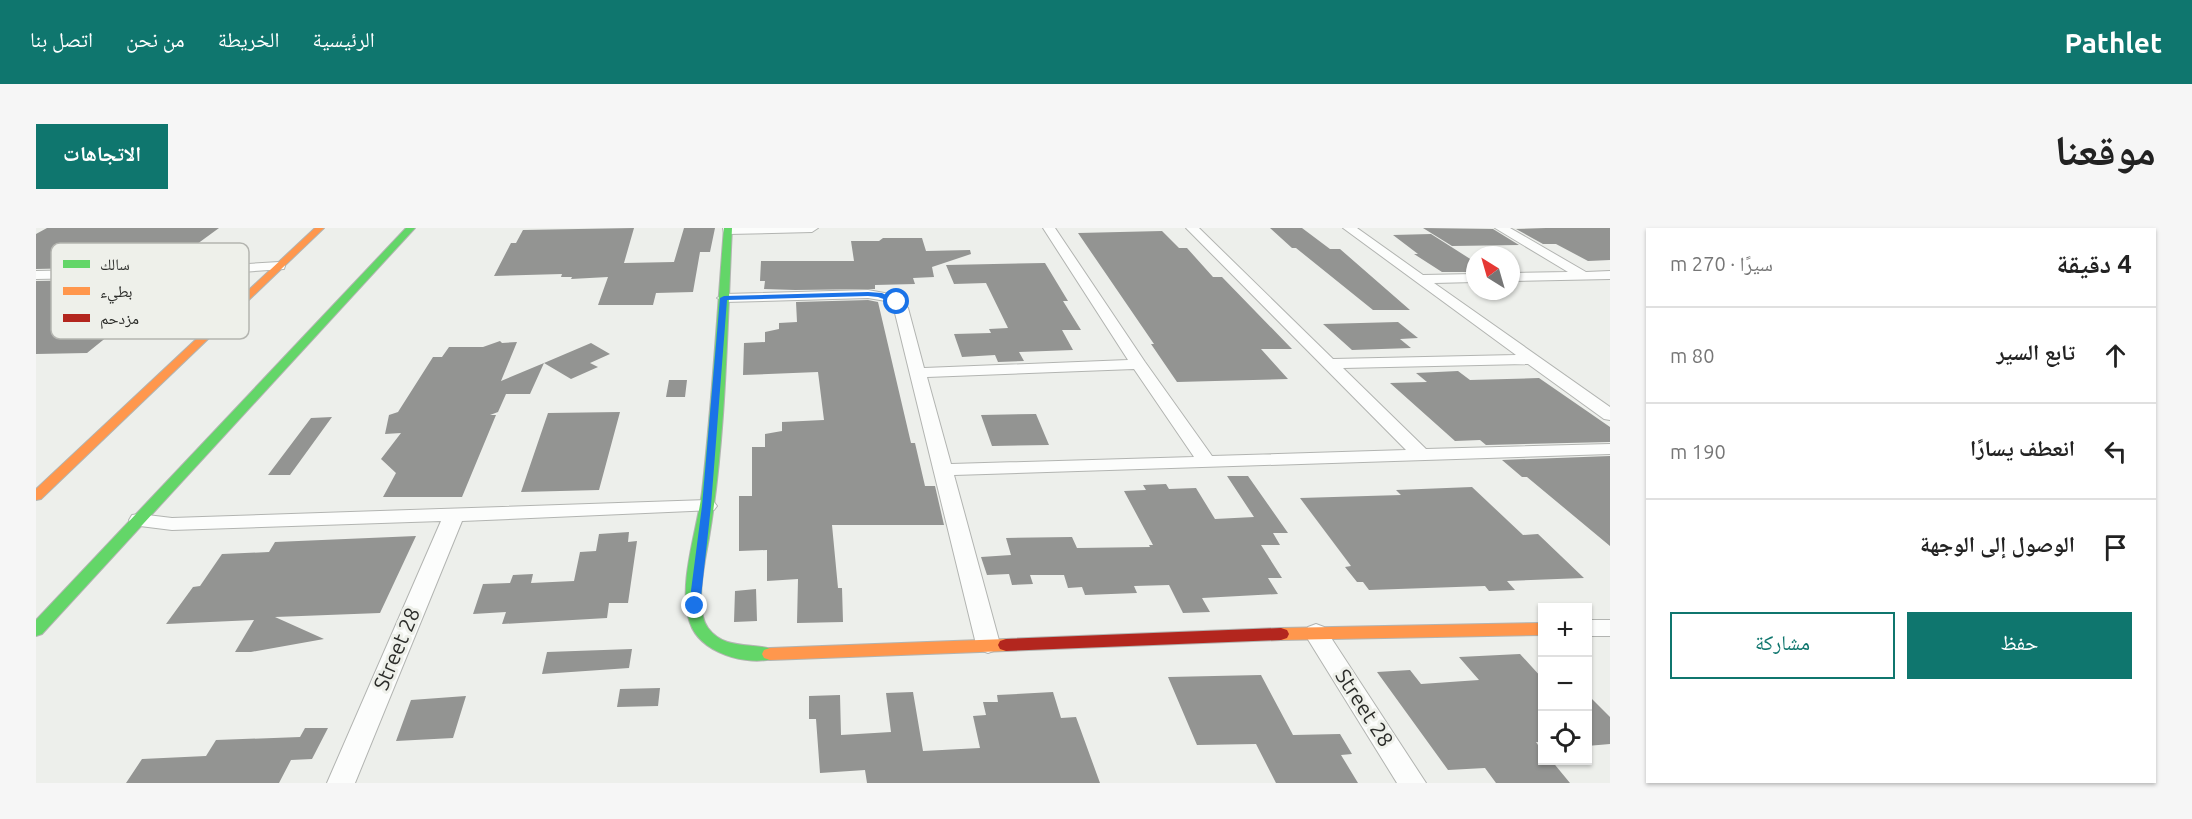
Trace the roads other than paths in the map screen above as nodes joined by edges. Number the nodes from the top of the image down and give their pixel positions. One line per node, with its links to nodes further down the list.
1 (320, 228): 9 (street)
2 (411, 228): 33 (street)
3 (812, 228): 8 (street)
4 (1049, 228): 22 (street)
5 (1192, 228): 23 (street)
6 (1349, 228): 17 (street)
7 (1501, 228): 14 (street)
8 (728, 229): 19 (street)
9 (279, 266): 10 (street); 18 (street)
10 (249, 268)
11 (36, 275): 12 (street)
12 (51, 275)
13 (1610, 275): 14 (street)
14 (1584, 276): 15 (street)
15 (1520, 277)
16 (1466, 278): 17 (street)
17 (1421, 279): 21 (street)
18 (249, 294)
19 (724, 298): 24 (street); 31 (street)
20 (202, 339): 30 (street)
21 (1532, 359): 23 (street); 25 (street)
22 (1138, 363): 24 (street); 28 (street)
23 (1329, 364): 27 (street)
24 (918, 373): 29 (street)
25 (1610, 415)
26 (1610, 449): 27 (street)
27 (1421, 455): 28 (street)
28 (1207, 462): 29 (street)
29 (943, 470): 39 (street)
30 (36, 496)
31 (706, 506): 32 (street); 39 (street)
32 (454, 515): 33 (street); 40 (street, Street 28)
33 (133, 526): 37 (street)
34 (1592, 628): 35 (street)
35 (1610, 628)
36 (1538, 629): 38 (street)
37 (36, 630)
38 (1316, 633): 39 (street); 41 (street, Street 28)
39 (988, 644)
40 (340, 783)
41 (1412, 783)

